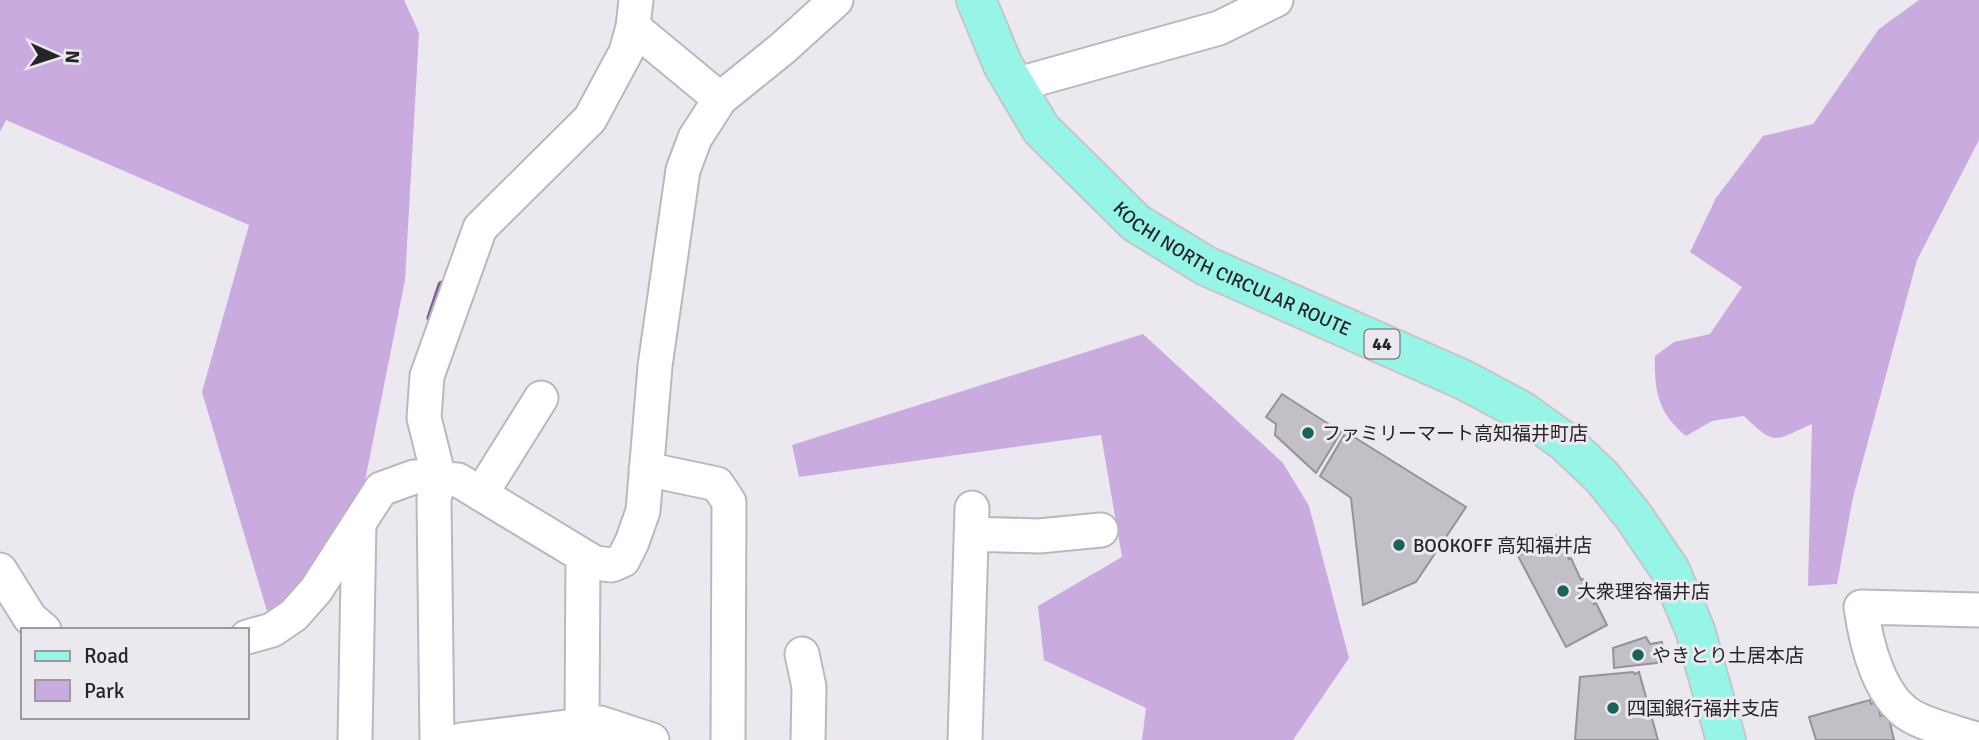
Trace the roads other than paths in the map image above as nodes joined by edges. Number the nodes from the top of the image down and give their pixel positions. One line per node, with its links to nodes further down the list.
1 (836, 0): 6 (street)
2 (976, 0): 5 (main road, KOCHI NORTH CIRCULAR ROUTE / 44)
3 (1276, 0): 5 (street)
4 (634, 14): 6 (street); 9 (street)
5 (1015, 85): 27 (main road, KOCHI NORTH CIRCULAR ROUTE / 44)
6 (720, 99): 8 (street)
7 (541, 398): 10 (street)
8 (646, 470): 13 (street); 24 (street)
9 (439, 478): 10 (street); 11 (street); 21 (street)
10 (481, 494): 13 (street)
11 (359, 523): 17 (street); 20 (street)
12 (1101, 530): 26 (street)
13 (583, 557): 19 (street)
14 (0, 569): 16 (street)
15 (1979, 610): 28 (street)
16 (42, 628)
17 (248, 637)
18 (802, 654): 25 (street)
19 (582, 724): 22 (street); 23 (street)
20 (355, 740)
21 (438, 740)
22 (461, 740)
23 (652, 740)
24 (728, 740)
25 (808, 740)
26 (965, 740)
27 (1726, 740)
28 (1979, 740)

